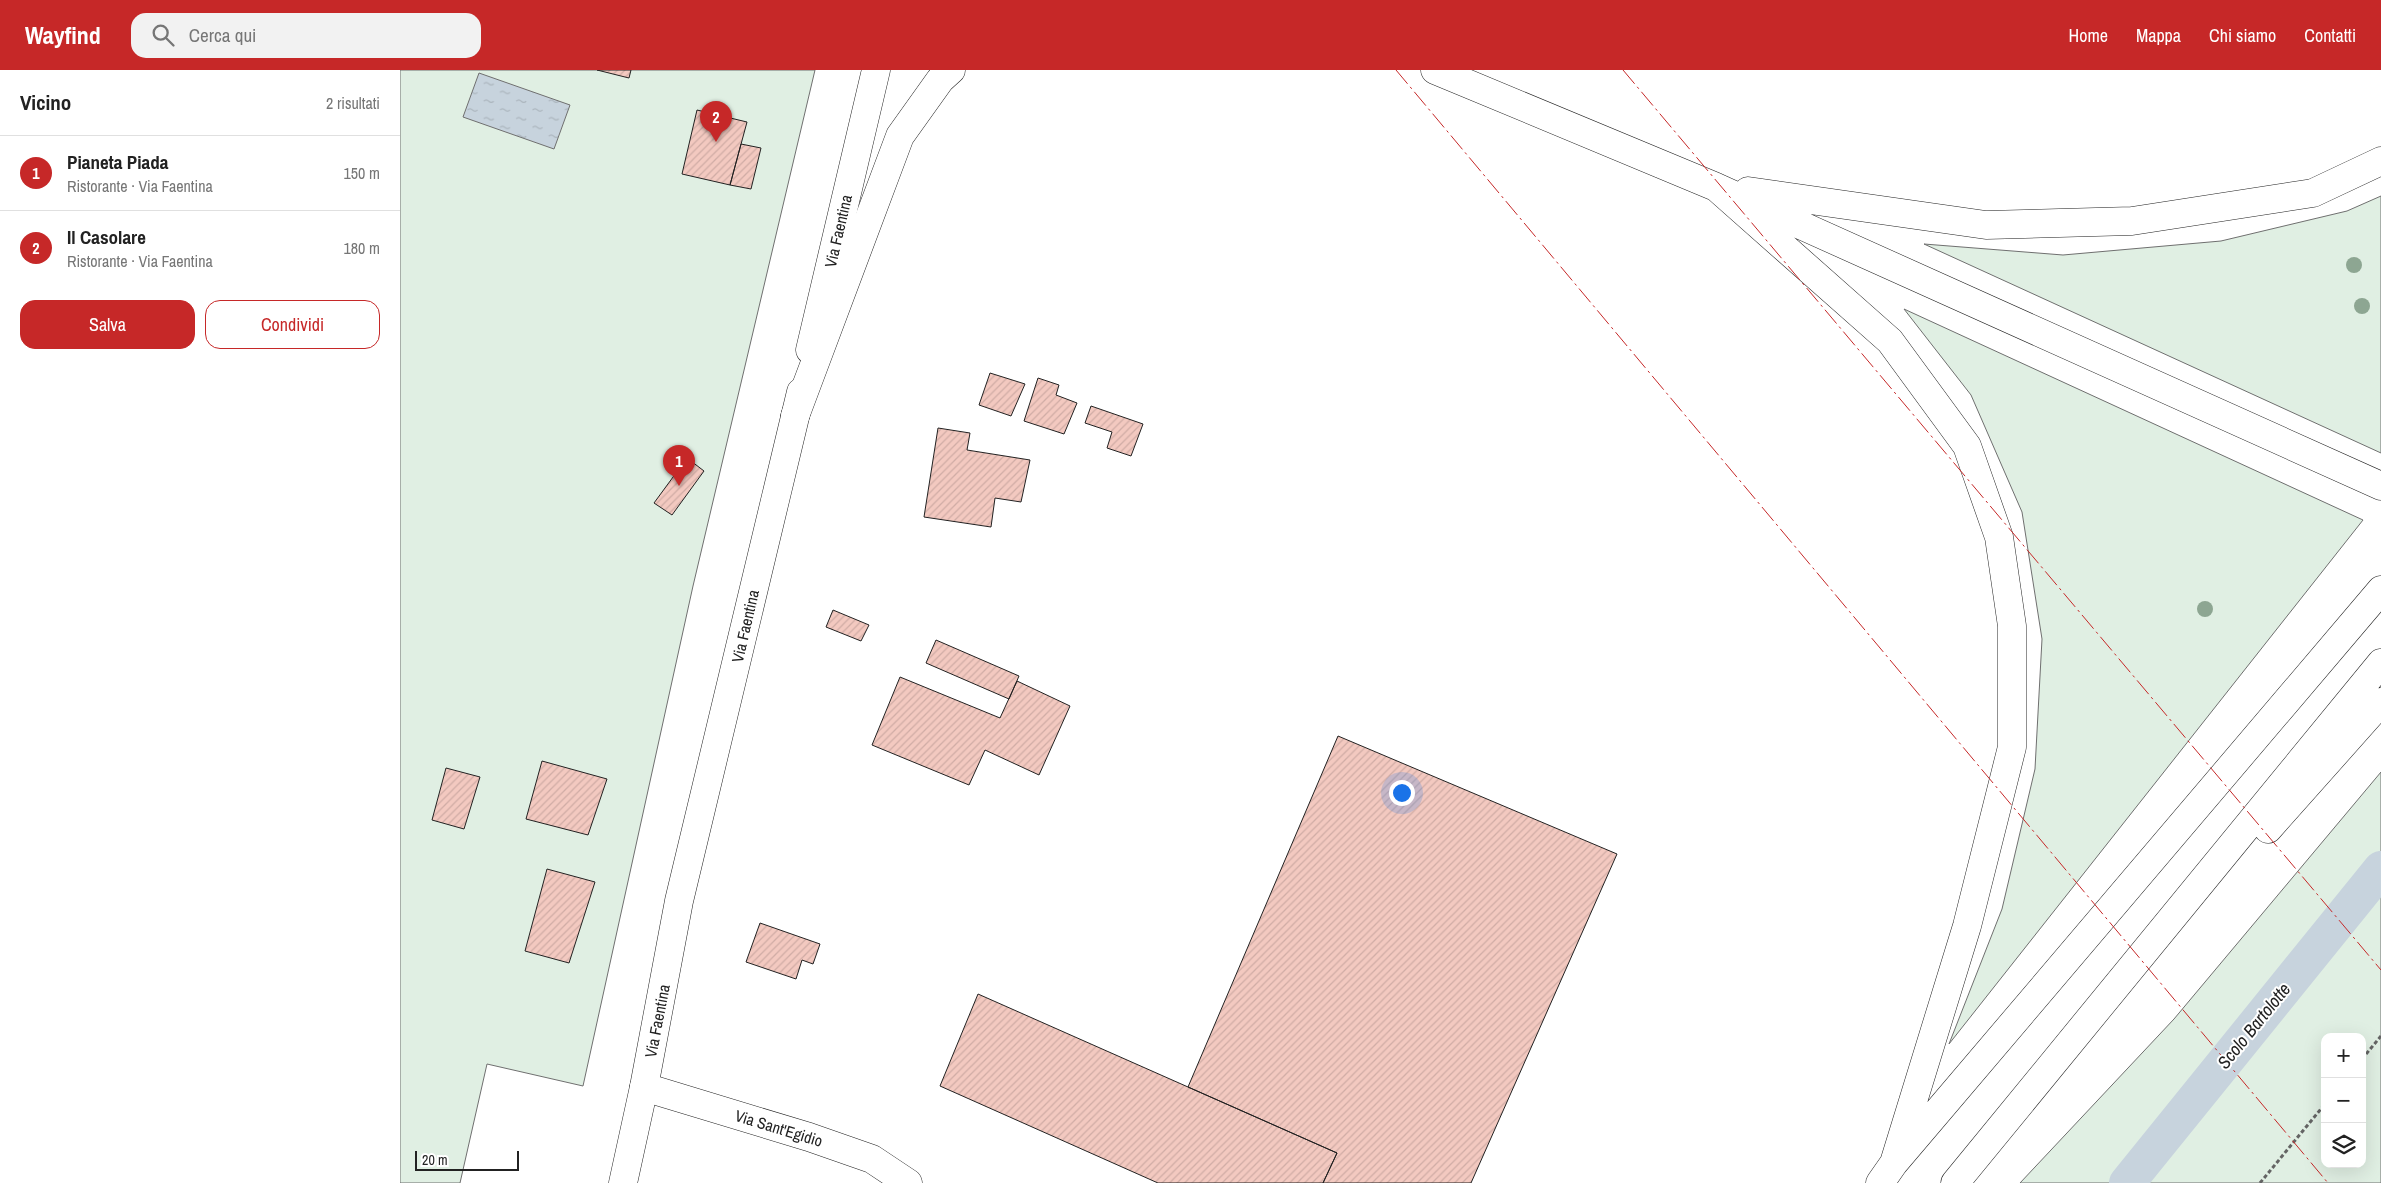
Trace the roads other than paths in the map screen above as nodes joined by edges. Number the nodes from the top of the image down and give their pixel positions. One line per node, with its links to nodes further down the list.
1 (876, 70): 6 (main road, Via Faentina)
2 (951, 70): 6 (main road)
3 (1444, 72): 5 (main road)
4 (2381, 161): 5 (main road)
5 (1716, 187): 7 (main road); 12 (main road)
6 (795, 416): 11 (main road, Via Faentina)
7 (2381, 486)
8 (2381, 590): 12 (main road)
9 (2381, 662): 15 (main road)
10 (2381, 702): 15 (main road)
11 (644, 1087): 13 (main road, Via Faentina); 14 (main road, Via Sant'Egidio)
12 (1887, 1173)
13 (623, 1183)
14 (908, 1183)
15 (1956, 1183)

